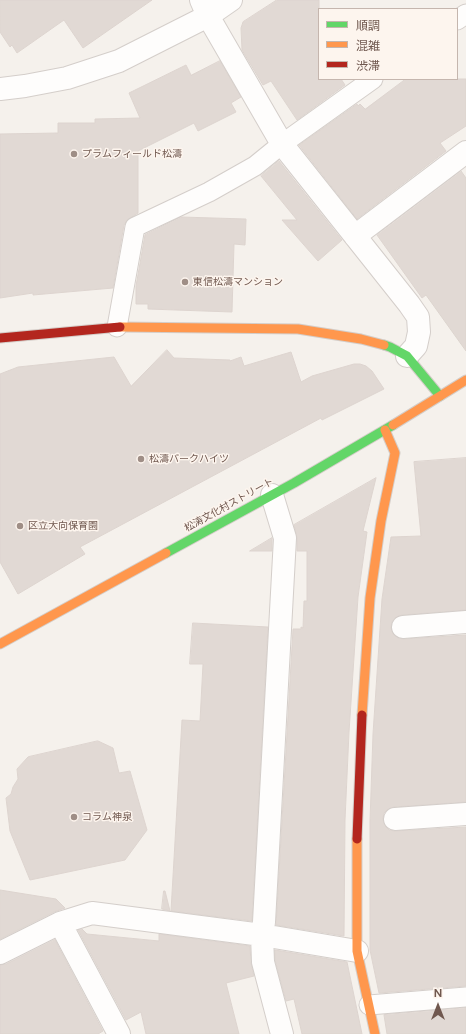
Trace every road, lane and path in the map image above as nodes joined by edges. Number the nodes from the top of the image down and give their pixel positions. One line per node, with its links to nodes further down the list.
1 (231, 0): 2 (street)
2 (205, 8): 4 (street); 5 (street)
3 (372, 80): 5 (lane)
4 (0, 89)
5 (282, 144): 7 (street); 8 (lane)
6 (466, 152): 7 (street)
7 (355, 236): 10 (street)
8 (117, 327): 9 (street); 10 (street)
9 (0, 338)
10 (407, 356): 12 (street)
11 (466, 380): 12 (street, 松涛文化村ストリート)
12 (440, 396): 13 (street, 松涛文化村ストリート)
13 (385, 430): 14 (street, 松涛文化村ストリート); 22 (street)
14 (272, 495): 17 (street, 松涛文化村ストリート); 21 (street)
15 (466, 622): 16 (street)
16 (403, 627)
17 (0, 644)
18 (466, 814): 19 (street)
19 (395, 819)
20 (60, 923): 21 (street); 23 (street); 26 (street)
21 (262, 935): 22 (street); 27 (street)
22 (357, 950): 25 (street)
23 (0, 953)
24 (466, 997): 25 (lane)
25 (369, 1005): 28 (street)
26 (119, 1034)
27 (282, 1034)
28 (375, 1034)

